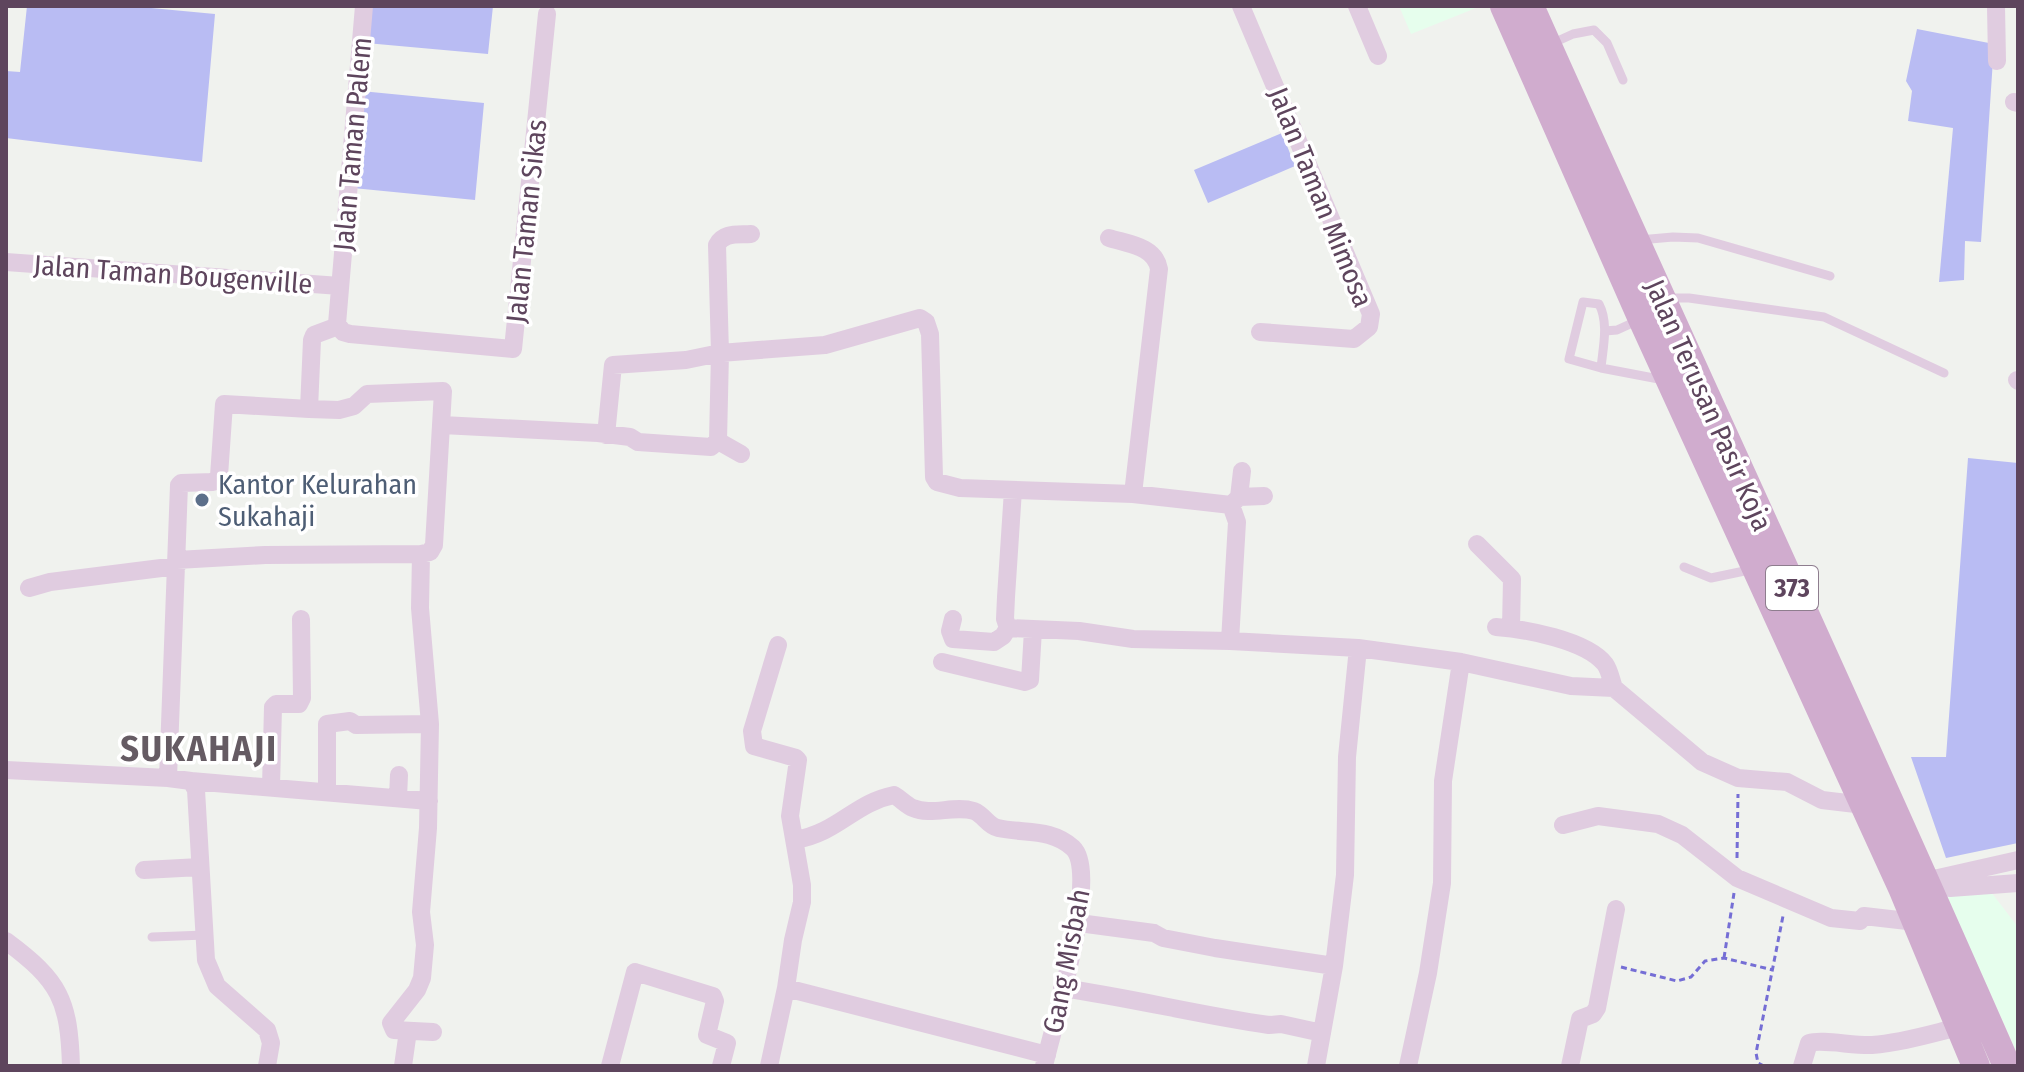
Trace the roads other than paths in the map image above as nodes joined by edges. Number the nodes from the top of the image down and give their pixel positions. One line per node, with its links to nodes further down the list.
1 (364, 6): 17 (street, Jalan Taman Palem)
2 (1241, 6): 21 (street, Jalan Taman Mimosa)
3 (1357, 6): 9 (street)
4 (1504, 6): 14 (main road, Jalan Terusan Pasir Koja / 373)
5 (1530, 6): 8 (main road, Jalan Terusan Pasir Koja / 373)
6 (1996, 6): 10 (street)
7 (547, 14): 19 (street, Jalan Taman Sikas)
8 (1547, 45): 11 (lane); 14 (main road, Jalan Terusan Pasir Koja / 373)
9 (1378, 56)
10 (1997, 61)
11 (1623, 80)
12 (751, 234): 22 (street)
13 (1109, 238): 33 (street)
14 (1624, 246): 16 (lane); 18 (main road, Jalan Terusan Pasir Koja / 373)
15 (6, 262): 17 (street, Jalan Taman Bougenville)
16 (1830, 276)
17 (340, 286): 19 (street, Jalan Taman Palem)
18 (1651, 308): 20 (lane); 24 (lane); 25 (main road, Jalan Terusan Pasir Koja / 373)
19 (339, 327): 26 (street)
20 (1605, 331): 23 (lane); 23 (lane)
21 (1260, 332)
22 (720, 353): 28 (street); 29 (street); 32 (street)
23 (1601, 368): 25 (lane)
24 (1944, 373)
25 (1683, 379): 40 (main road, Jalan Terusan Pasir Koja / 373); 67 (main road, Jalan Terusan Pasir Koja / 373)
26 (309, 409): 27 (street); 38 (street)
27 (442, 425): 28 (street); 37 (street)
28 (606, 435): 29 (street)
29 (718, 441): 30 (street)
30 (741, 454)
31 (1242, 471): 35 (street)
32 (1013, 490): 33 (street); 44 (street)
33 (1133, 494): 35 (street)
34 (1264, 496): 35 (street)
35 (1235, 501): 46 (street)
36 (1477, 544): 51 (street)
37 (421, 554): 38 (street); 52 (street)
38 (177, 563): 41 (street); 55 (street)
39 (1684, 567): 40 (lane)
40 (1756, 568): 61 (main road, Jalan Terusan Pasir Koja / 373)
41 (29, 588)
42 (301, 619): 57 (street)
43 (953, 619): 44 (street)
44 (1008, 628): 45 (street)
45 (1033, 630): 46 (street); 49 (street)
46 (1230, 641): 48 (street)
47 (778, 645): 63 (street)
48 (1358, 648): 50 (street); 75 (street)
49 (942, 662)
50 (1461, 662): 51 (street); 90 (street)
51 (1614, 688): 61 (street)
52 (430, 724): 58 (street); 60 (street)
53 (6, 770): 55 (street)
54 (399, 775): 59 (street)
55 (168, 778): 56 (street)
56 (191, 781): 57 (street); 65 (street)
57 (271, 787): 58 (street)
58 (327, 791): 59 (street)
59 (398, 798): 60 (street)
60 (429, 801): 79 (street)
61 (1864, 805): 67 (main road, Jalan Terusan Pasir Koja / 373)
62 (1563, 825): 70 (street)
63 (795, 840): 71 (street, Gang Misbah); 76 (street)
64 (2018, 860): 67 (street)
65 (200, 867): 66 (street); 72 (street)
66 (144, 870)
67 (1920, 882): 68 (street); 70 (main road, Jalan Terusan Pasir Koja / 373); 94 (main road, Jalan Terusan Pasir Koja / 373)
68 (2018, 883)
69 (1616, 909): 91 (street)
70 (1916, 922): 78 (main road, Jalan Terusan Pasir Koja / 373)
71 (1079, 923): 75 (street); 77 (street, Gang Misbah)
72 (205, 935): 73 (lane); 84 (street)
73 (152, 937)
74 (6, 941): 83 (street)
75 (1334, 966): 81 (street)
76 (786, 988): 82 (street); 88 (street)
77 (1062, 988): 81 (street); 82 (street, Gang Misbah)
78 (1959, 1027): 92 (street); 93 (main road, Jalan Terusan Pasir Koja / 373)
79 (408, 1031): 80 (street); 85 (street)
80 (433, 1032)
81 (1322, 1033): 89 (street)
82 (1045, 1060)
83 (71, 1066)
84 (267, 1066)
85 (403, 1066)
86 (610, 1066): 87 (street)
87 (721, 1066)
88 (769, 1066)
89 (1316, 1066)
90 (1408, 1066)
91 (1570, 1066)
92 (1802, 1066)
93 (1976, 1066)
94 (2007, 1066)

